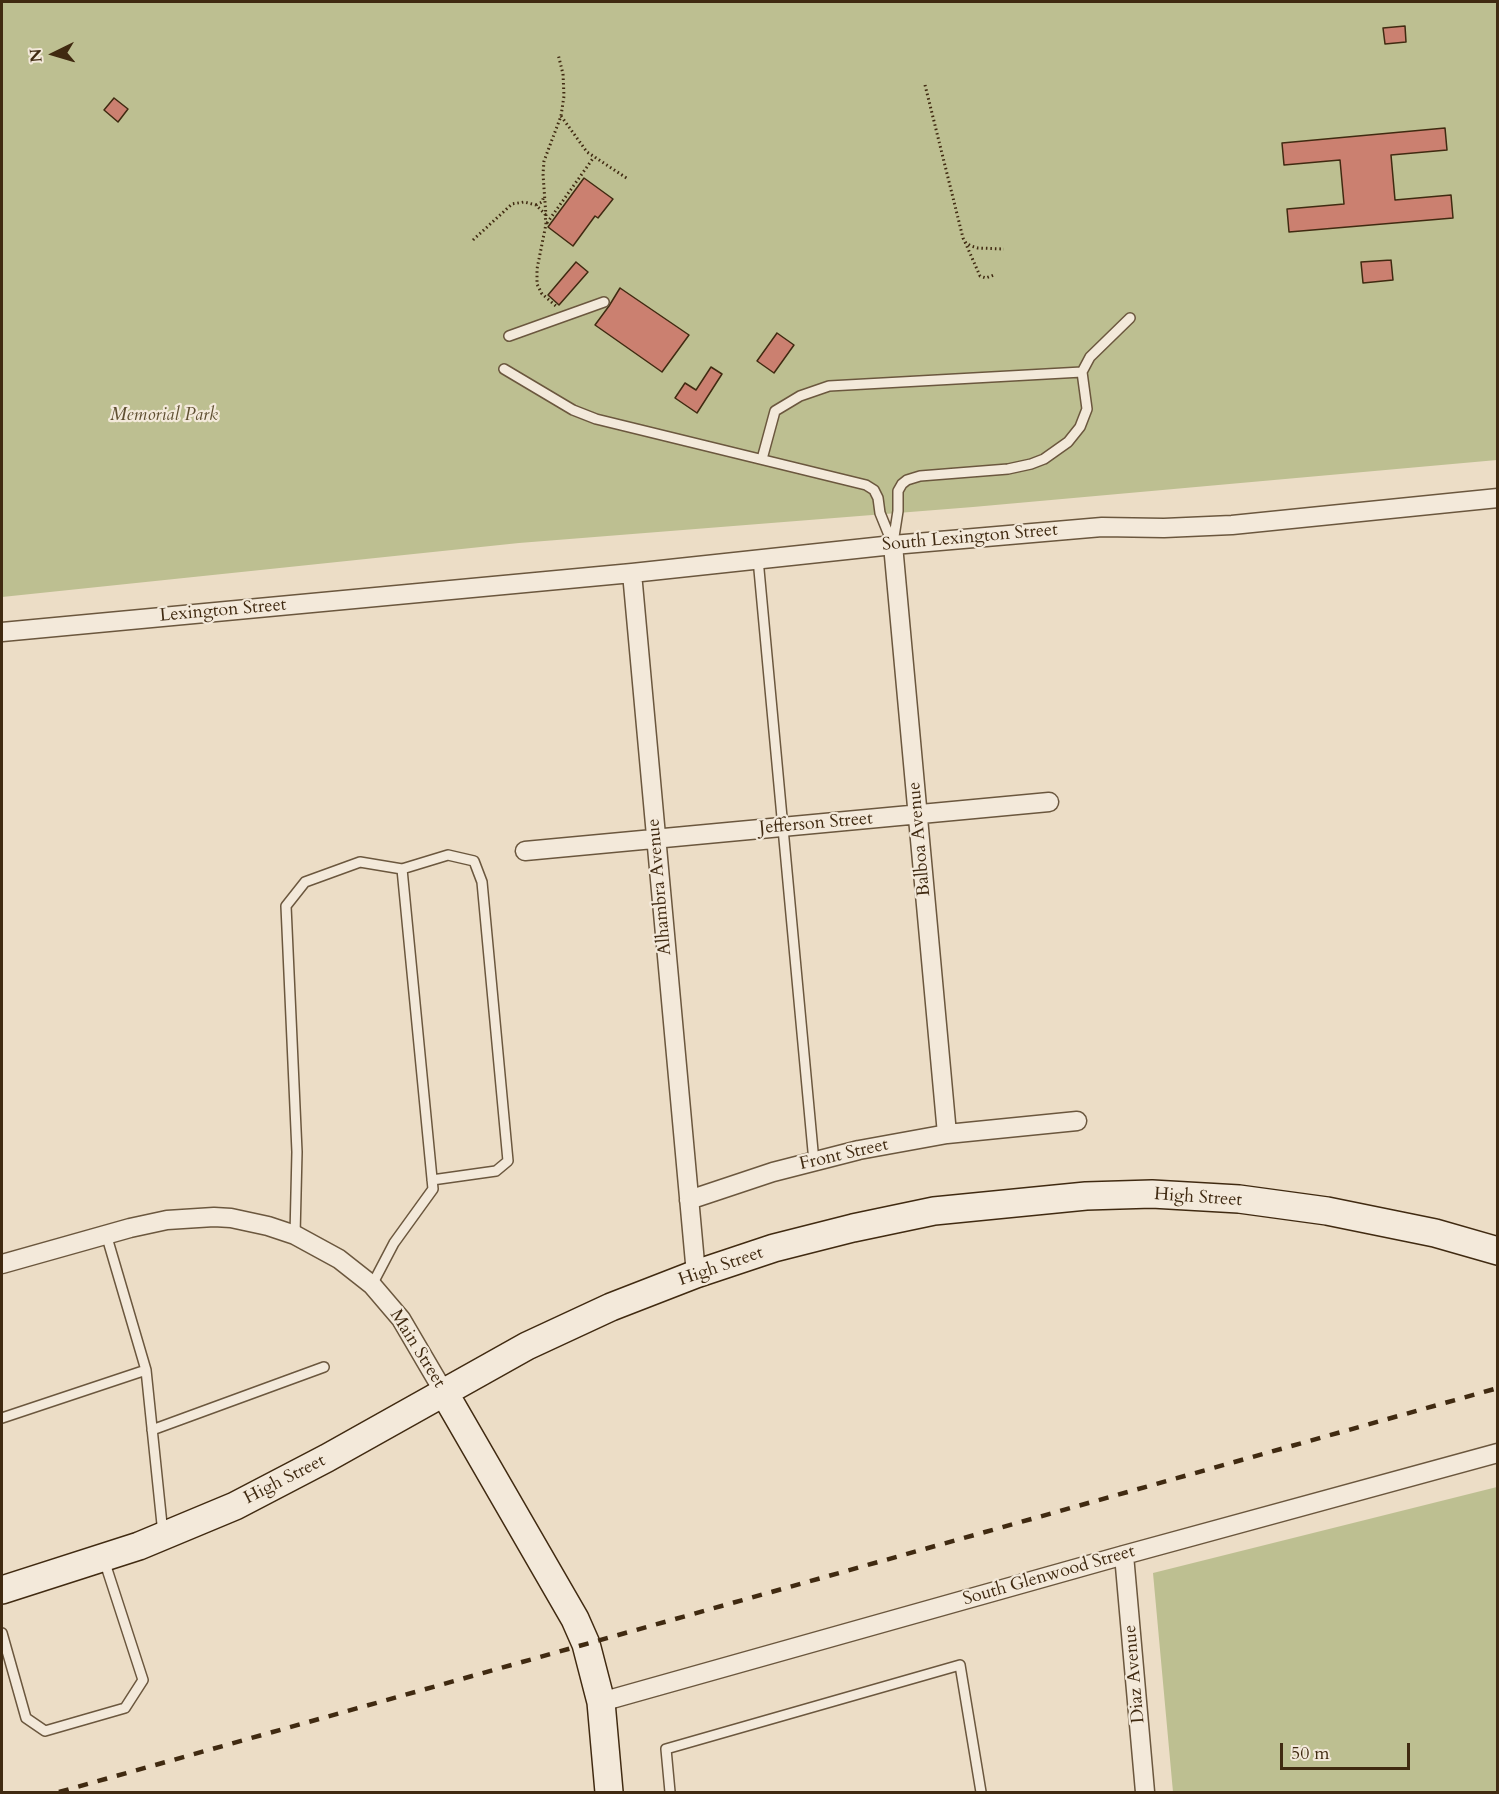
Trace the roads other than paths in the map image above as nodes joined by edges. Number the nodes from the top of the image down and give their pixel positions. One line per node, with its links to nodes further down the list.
1 (604, 302): 3 (lane)
2 (1130, 318): 5 (lane)
3 (509, 336)
4 (504, 369): 6 (lane)
5 (1082, 372): 6 (lane); 8 (lane)
6 (762, 459): 8 (lane)
7 (1497, 498): 8 (street, South Lexington Street)
8 (893, 545): 9 (street, South Lexington Street); 14 (street, Balboa Avenue)
9 (758, 559): 10 (street, South Lexington Street); 15 (lane)
10 (632, 573): 11 (street, South Lexington Street); 16 (street, Alhambra Avenue)
11 (444, 591): 12 (street, Lexington Street)
12 (2, 632)
13 (1049, 802): 14 (street, Jefferson Street)
14 (918, 814): 15 (street, Jefferson Street); 20 (street, Balboa Avenue)
15 (782, 827): 16 (street, Jefferson Street); 21 (lane)
16 (656, 838): 17 (street, Jefferson Street); 23 (street, Alhambra Avenue)
17 (525, 851)
18 (402, 869): 22 (lane); 22 (lane); 25 (lane)
19 (1077, 1120): 20 (street, Front Street)
20 (947, 1134): 21 (street, Front Street)
21 (814, 1162): 23 (street, Front Street)
22 (432, 1180): 29 (lane)
23 (688, 1200): 28 (street)
24 (106, 1234): 25 (street, Main Street); 27 (street, Main Street); 31 (lane)
25 (295, 1235): 29 (street, Main Street)
26 (1497, 1251): 28 (main road, High Street)
27 (2, 1264)
28 (696, 1274): 32 (main road, High Street)
29 (372, 1285): 32 (street, Main Street)
30 (324, 1367): 34 (lane)
31 (146, 1370): 33 (lane); 34 (lane)
32 (445, 1394): 36 (main road, High Street); 41 (main road, Main Street)
33 (2, 1418)
34 (152, 1430): 36 (lane)
35 (1497, 1453): 37 (street, South Glenwood Street)
36 (163, 1536): 38 (main road, High Street)
37 (1124, 1555): 41 (street, South Glenwood Street); 45 (street, Diaz Avenue)
38 (104, 1558): 39 (main road, High Street); 40 (lane)
39 (2, 1590)
40 (2, 1633)
41 (601, 1702): 42 (main road, Main Street)
42 (609, 1792)
43 (670, 1792): 44 (lane)
44 (981, 1792)
45 (1145, 1792)

